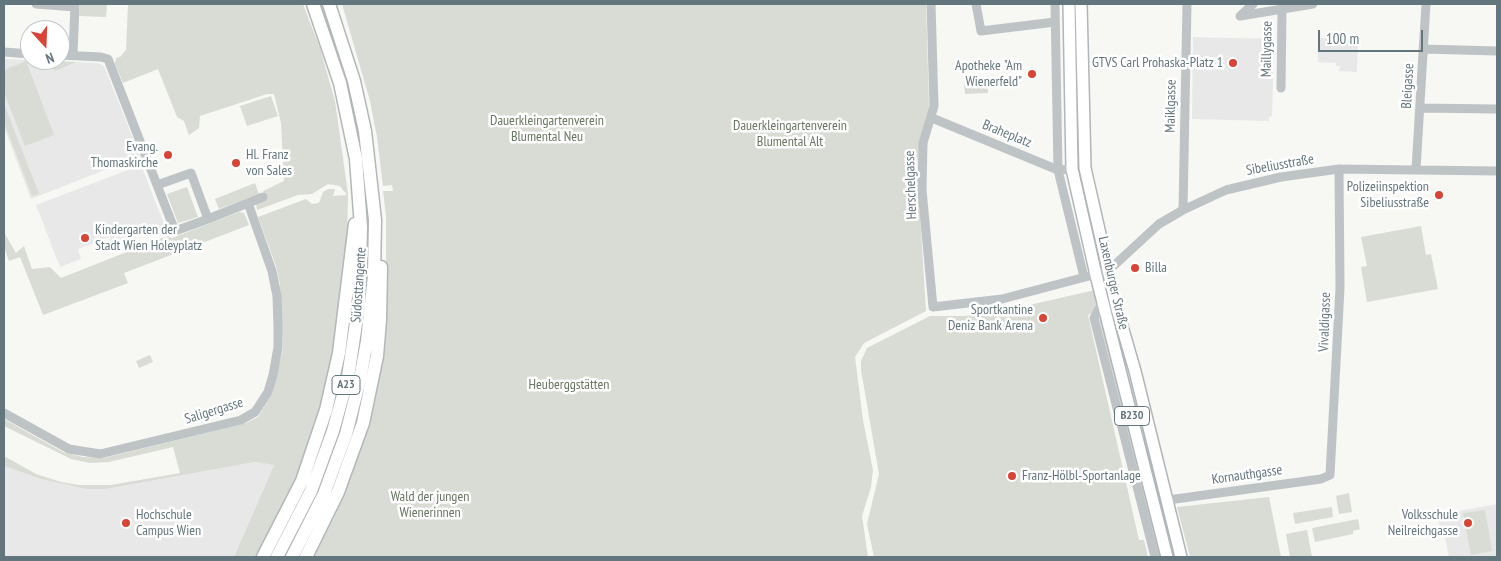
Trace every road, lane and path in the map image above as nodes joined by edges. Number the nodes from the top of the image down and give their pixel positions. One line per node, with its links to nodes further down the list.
1 (36, 4): 14 (street)
2 (314, 4): 34 (highway, Südosttangente / A23)
3 (329, 4): 38 (highway, Südosttangente / A23)
4 (931, 4): 26 (street, Herschelgasse)
5 (976, 4): 17 (street)
6 (1055, 4): 17 (street, Laxenburger Straße)
7 (1069, 4): 27 (main road, Laxenburger Straße / B230)
8 (1081, 4): 39 (main road, Laxenburger Straße / B230)
9 (1187, 4): 36 (street, Maiklgasse)
10 (1240, 4): 16 (street)
11 (1253, 4): 16 (street)
12 (1313, 4): 15 (street)
13 (1426, 4): 18 (street, Bleigasse)
14 (75, 5): 22 (street)
15 (1282, 10): 16 (street); 23 (street, Maillygasse)
16 (1240, 16)
17 (1055, 22): 30 (street, Laxenburger Straße)
18 (1423, 49): 19 (street); 24 (street, Bleigasse)
19 (1497, 51)
20 (4, 52): 21 (street)
21 (20, 53)
22 (73, 55): 32 (street)
23 (1281, 88)
24 (1420, 108): 25 (street); 29 (street, Bleigasse)
25 (1497, 109)
26 (932, 118): 30 (street, Braheplatz); 43 (street, Herschelgasse)
27 (1072, 169): 30 (street, Braheplatz); 40 (main road, Laxenburger Straße / B230)
28 (1339, 169): 29 (street, Sibeliusstraße); 36 (street, Sibeliusstraße); 45 (street, Vivaldigasse)
29 (1416, 169): 31 (street, Sibeliusstraße)
30 (1058, 170): 41 (street, Laxenburger Straße)
31 (1497, 171)
32 (158, 185): 37 (street); 37 (street)
33 (263, 197): 35 (street)
34 (360, 200): 47 (highway); 48 (highway, Südosttangente / A23)
35 (248, 203): 37 (street); 44 (street, Saligergasse)
36 (1183, 210): 39 (street, Sibeliusstraße)
37 (208, 218)
38 (375, 220): 49 (highway, Südosttangente / A23); 50 (highway)
39 (1108, 271): 40 (street, Sibeliusstraße); 46 (main road, Laxenburger Straße / B230)
40 (1096, 274): 41 (street, Sibeliusstraße); 42 (main road, Laxenburger Straße / B230)
41 (1084, 278): 43 (street, Sibeliusstraße)
42 (1103, 301): 51 (street, Laxenburger Straße); 52 (main road, Laxenburger Straße / B230)
43 (933, 307)
44 (4, 413)
45 (1330, 475): 46 (street, Kornauthgasse)
46 (1168, 500): 53 (main road, Laxenburger Straße / B230)
47 (264, 557)
48 (277, 557)
49 (292, 557)
50 (306, 557)
51 (1155, 557)
52 (1167, 557)
53 (1182, 557)

